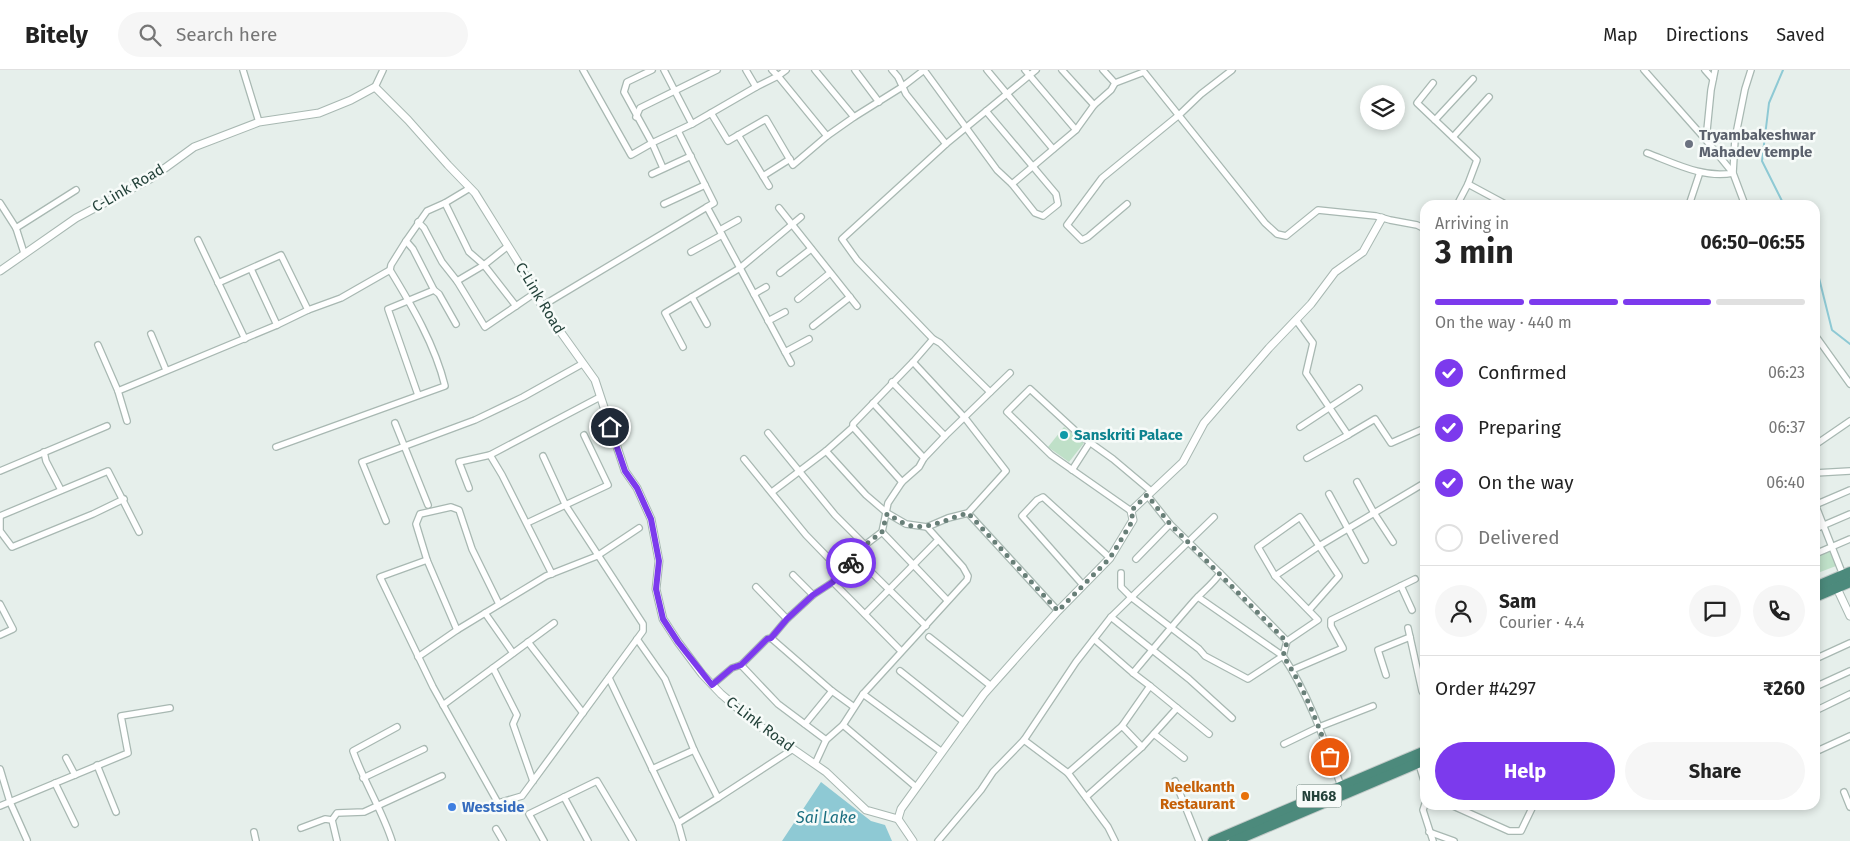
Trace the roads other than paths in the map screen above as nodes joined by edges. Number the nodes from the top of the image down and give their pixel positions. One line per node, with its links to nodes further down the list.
1 (243, 70): 44 (street)
2 (383, 70): 30 (street)
3 (582, 70): 53 (street)
4 (652, 70): 42 (street)
5 (664, 70): 33 (street)
6 (717, 70): 33 (street)
7 (746, 70): 32 (street)
8 (772, 70): 25 (street)
9 (786, 70): 25 (street)
10 (815, 70): 41 (street)
11 (855, 70): 36 (street)
12 (892, 70): 31 (street)
13 (924, 70): 31 (street); 46 (street)
14 (987, 70): 34 (street)
15 (1024, 70): 24 (street)
16 (1036, 70): 24 (street)
17 (1062, 70): 37 (street)
18 (1104, 70): 28 (street)
19 (1232, 70): 40 (street)
20 (1644, 70): 52 (street)
21 (1705, 70): 27 (street)
22 (1715, 70): 27 (street)
23 (1751, 70): 62 (street)
24 (1029, 75): 34 (street); 47 (street)
25 (778, 76): 32 (street); 50 (street)
26 (1472, 79): 43 (street)
27 (1713, 79): 52 (street)
28 (1115, 83): 37 (street); 40 (street)
29 (1433, 83): 43 (street)
30 (374, 87): 44 (street, C-Link Road); 69 (street, C-Link Road)
31 (902, 87): 36 (street); 54 (street)
32 (756, 88): 39 (street)
33 (676, 91): 42 (street); 45 (street)
34 (1007, 95): 38 (street); 55 (street)
35 (1489, 97): 51 (street)
36 (879, 102): 41 (street)
37 (1094, 105): 47 (street)
38 (986, 111): 46 (street); 59 (street)
39 (712, 112): 45 (street); 49 (street)
40 (1179, 115): 78 (street); 82 (street)
41 (854, 116): 50 (street)
42 (636, 117): 53 (street)
43 (1435, 120): 51 (street)
44 (258, 122): 94 (street, C-Link Road)
45 (692, 124): 48 (street)
46 (966, 128): 54 (street); 65 (street)
47 (1076, 130): 55 (street)
48 (678, 131): 53 (street); 57 (street)
49 (738, 135): 58 (street); 64 (street)
50 (827, 136): 58 (street)
51 (1453, 137): 66 (street)
52 (1706, 140): 62 (street)
53 (652, 143): 60 (street)
54 (946, 144): 126 (street)
55 (1053, 149): 59 (street)
56 (1647, 153): 61 (street)
57 (691, 156): 60 (street); 67 (street)
58 (790, 159): 64 (street)
59 (1033, 167): 65 (street); 65 (street)
60 (663, 168): 63 (street)
61 (1700, 172): 62 (street); 73 (street)
62 (1733, 173): 74 (street)
63 (652, 174)
64 (763, 176): 68 (street)
65 (1012, 184)
66 (1468, 184): 71 (street); 72 (street)
67 (705, 185): 77 (street); 79 (street)
68 (769, 186)
69 (470, 188): 76 (street); 91 (street, C-Link Road)
70 (76, 190): 87 (street)
71 (1460, 200)
72 (1498, 200)
73 (1691, 200)
74 (1743, 200)
75 (0, 203): 87 (street)
76 (445, 203): 84 (street); 95 (street)
77 (664, 204)
78 (1127, 204)
79 (707, 207): 88 (street); 113 (street)
80 (779, 208): 85 (street)
81 (801, 217): 85 (street)
82 (1382, 218): 86 (street); 117 (street)
83 (738, 220): 88 (street)
84 (418, 222): 90 (street); 102 (street)
85 (792, 225): 92 (street); 96 (street)
86 (1420, 226)
87 (16, 228): 94 (street)
88 (721, 233): 93 (street); 96 (street)
89 (198, 240): 103 (street)
90 (406, 241): 98 (street); 105 (street)
91 (508, 246): 95 (street); 106 (street, C-Link Road)
92 (811, 249): 100 (street); 101 (street)
93 (691, 252)
94 (24, 253): 99 (street, C-Link Road)
95 (484, 265): 102 (street); 112 (street)
96 (740, 268): 107 (street); 108 (street)
97 (251, 269): 103 (street); 115 (street); 121 (street)
98 (390, 270): 111 (street); 115 (street)
99 (0, 271)
100 (780, 273)
101 (830, 273): 109 (street); 110 (street)
102 (457, 281): 112 (street)
103 (218, 283): 124 (street)
104 (766, 287): 107 (street)
105 (434, 290): 111 (street); 119 (street)
106 (535, 293): 112 (street); 113 (street, C-Link Road)
107 (754, 294): 118 (street)
108 (692, 297): 120 (street); 129 (street)
109 (850, 297): 114 (street); 122 (street)
110 (798, 299)
111 (409, 301): 141 (street); 141 (street)
112 (516, 306)
113 (542, 306): 133 (street, C-Link Road)
114 (858, 306)
115 (308, 310): 121 (street)
116 (785, 312): 118 (street)
117 (1296, 320): 144 (street); 180 (street)
118 (768, 321): 130 (street)
119 (456, 324)
120 (707, 324)
121 (277, 325): 124 (street)
122 (813, 326)
123 (151, 334): 134 (street)
124 (245, 339): 134 (street)
125 (809, 339): 130 (street)
126 (933, 339): 131 (street); 140 (street)
127 (1820, 342): 137 (street)
128 (98, 345): 139 (street)
129 (683, 347)
130 (785, 352): 132 (street)
131 (913, 362): 136 (street); 145 (street)
132 (791, 363)
133 (582, 364): 142 (street, C-Link Road); 159 (street)
134 (166, 370): 139 (street)
135 (1010, 373): 140 (street)
136 (892, 382): 143 (street); 156 (street)
137 (1850, 384)
138 (1359, 388): 144 (street)
139 (118, 390): 146 (street)
140 (990, 392): 145 (street)
141 (418, 396): 160 (street)
142 (600, 397): 163 (street); 278 (street, C-Link Road)
143 (873, 403): 150 (street); 165 (street)
144 (1330, 408): 151 (street); 155 (street)
145 (965, 418): 156 (street); 187 (street)
146 (126, 421)
147 (1850, 421): 157 (street)
148 (395, 423): 159 (street)
149 (107, 426): 162 (street)
150 (853, 426): 161 (street); 173 (street)
151 (1300, 427)
152 (1420, 430): 155 (street)
153 (768, 433): 170 (street)
154 (584, 435): 185 (street)
155 (1348, 435): 166 (street)
156 (944, 436): 165 (street)
157 (1820, 441)
158 (1090, 442): 168 (street); 168 (street); 180 (street)
159 (405, 446): 184 (street); 194 (street)
160 (276, 447)
161 (826, 451): 170 (street); 189 (street)
162 (44, 452): 169 (street); 177 (street)
163 (490, 456): 176 (street); 195 (street)
164 (543, 456): 185 (street)
165 (924, 458): 173 (street)
166 (1307, 458)
167 (744, 460): 179 (street)
168 (1072, 470): 186 (street)
169 (0, 471)
170 (799, 471): 179 (street); 209 (street)
171 (1850, 471): 172 (street)
172 (1820, 473)
173 (902, 482): 189 (street)
174 (1357, 482): 188 (street)
175 (1420, 486): 188 (street)
176 (469, 488)
177 (61, 490): 182 (street); 191 (street)
178 (1850, 490): 183 (street)
179 (772, 492): 220 (street)
180 (1149, 493): 186 (street); 196 (street)
181 (1329, 494): 201 (street)
182 (124, 499): 202 (street); 203 (street)
183 (1820, 502)
184 (428, 505)
185 (566, 506): 195 (street); 213 (street)
186 (1131, 511): 215 (street)
187 (968, 513): 199 (street); 243 (street)
188 (1374, 513): 201 (street); 208 (street)
189 (887, 514): 199 (street); 204 (street)
190 (1850, 514): 197 (street)
191 (0, 516): 202 (street)
192 (1214, 517): 207 (street)
193 (1820, 517): 197 (street)
194 (386, 521)
195 (527, 523): 223 (street)
196 (1170, 524): 207 (street); 216 (street)
197 (1823, 525): 198 (street); 211 (street)
198 (1820, 526)
199 (927, 527): 205 (street)
200 (640, 528): 213 (street)
201 (1348, 528): 210 (street); 218 (street)
202 (0, 531)
203 (139, 532)
204 (882, 532): 209 (street); 219 (street)
205 (938, 540): 219 (street); 238 (street)
206 (1850, 540): 211 (street)
207 (1189, 542): 222 (street); 236 (street)
208 (1393, 542)
209 (865, 545): 214 (street)
210 (1319, 546): 225 (street); 225 (street); 241 (street)
211 (1832, 547): 212 (street); 227 (street)
212 (1820, 552)
213 (597, 556): 223 (street); 258 (street)
214 (858, 558): 220 (street); 233 (street)
215 (1110, 558): 229 (street); 229 (street)
216 (1136, 559)
217 (427, 560): 240 (street); 253 (street); 267 (street)
218 (1365, 560)
219 (914, 565): 233 (street); 238 (street)
220 (840, 570): 228 (street)
221 (1120, 573): 236 (street)
222 (1220, 573): 237 (street); 261 (street)
223 (552, 574): 240 (street)
224 (793, 575): 235 (street)
225 (1275, 576): 241 (street)
226 (1415, 579): 230 (street)
227 (1843, 579): 231 (highway); 234 (highway); 246 (street)
228 (833, 582): 235 (street); 245 (street)
229 (1083, 585): 243 (street)
230 (1401, 586): 242 (street); 271 (street)
231 (1820, 586)
232 (756, 587): 248 (street)
233 (889, 590): 245 (street); 250 (street)
234 (1820, 594)
235 (813, 595): 248 (street)
236 (1130, 597): 247 (street); 251 (street)
237 (1198, 597): 251 (street); 266 (street)
238 (947, 600): 250 (street)
239 (0, 604): 254 (street)
240 (499, 604): 244 (street)
241 (1309, 610): 261 (street)
242 (1412, 610)
243 (1058, 611): 279 (street)
244 (485, 613): 253 (street); 265 (street)
245 (865, 614): 264 (street)
246 (1850, 616)
247 (1111, 617): 259 (street); 263 (street)
248 (787, 619): 257 (street)
249 (554, 623): 260 (street)
250 (926, 626): 264 (street)
251 (1171, 627): 263 (street); 266 (street)
252 (1408, 628): 256 (street)
253 (457, 630): 267 (street)
254 (0, 635)
255 (929, 637): 279 (street)
256 (1410, 637): 275 (street); 277 (street)
257 (771, 638): 269 (street); 282 (street)
258 (637, 639): 276 (street); 308 (street)
259 (1094, 639): 274 (street); 303 (street)
260 (528, 642): 265 (street); 291 (street)
261 (1287, 642): 266 (street)
262 (1850, 643): 268 (street)
263 (1152, 649): 274 (street); 292 (street)
264 (901, 650): 283 (street)
265 (513, 653): 270 (street)
266 (1283, 656): 271 (street)
267 (418, 657): 285 (street)
268 (1820, 657)
269 (741, 665): 278 (street); 294 (street)
270 (493, 668): 285 (street); 323 (street)
271 (1292, 670): 298 (street)
272 (900, 671): 293 (street)
273 (1850, 671): 281 (street)
274 (1133, 673): 280 (street)
275 (1386, 675)
276 (609, 678): 291 (street); 318 (street)
277 (1420, 683)
278 (712, 685): 307 (street, C-Link Road)
279 (991, 686): 293 (street)
280 (1150, 686): 289 (street); 296 (street)
281 (1820, 686)
282 (832, 691): 287 (street); 294 (street)
283 (864, 694): 287 (street); 310 (street)
284 (1850, 694): 290 (street)
285 (443, 705): 323 (street)
286 (1373, 706): 298 (street)
287 (854, 707): 295 (street)
288 (170, 708): 316 (street)
289 (1178, 708): 299 (street); 300 (street)
290 (1820, 709)
291 (583, 713): 323 (street)
292 (1232, 718)
293 (964, 722): 310 (street)
294 (805, 724): 302 (street)
295 (843, 725): 302 (street); 327 (street)
296 (1122, 726): 305 (street); 319 (street)
297 (398, 727): 322 (street)
298 (1319, 727): 304 (street); 326 (street)
299 (1154, 734): 305 (street); 314 (street)
300 (1209, 734)
301 (1850, 736): 309 (street)
302 (826, 740): 315 (street)
303 (1024, 740): 319 (street); 358 (street)
304 (1284, 744)
305 (1142, 747): 330 (street)
306 (424, 748): 322 (street)
307 (793, 749): 315 (street, C-Link Road); 331 (street)
308 (694, 750): 318 (street); 331 (street)
309 (1820, 750)
310 (942, 752): 327 (street)
311 (1420, 757): 326 (highway, NH68)
312 (1420, 757): 362 (highway, NH68)
313 (66, 758): 320 (street)
314 (1184, 758)
315 (815, 764): 340 (street, C-Link Road)
316 (97, 765): 320 (street); 339 (street)
317 (0, 768): 332 (street)
318 (652, 769): 342 (street)
319 (1068, 772): 330 (street)
320 (75, 775): 325 (street)
321 (442, 776): 334 (street)
322 (363, 778): 334 (street)
323 (533, 781)
324 (1175, 781): 360 (street)
325 (55, 783): 332 (street); 343 (street)
326 (1341, 786): 361 (highway, NH68)
327 (916, 787): 340 (street)
328 (1844, 792): 335 (street)
329 (564, 797): 353 (street); 354 (street); 355 (street)
330 (1086, 797): 359 (street)
331 (718, 798): 342 (street)
332 (10, 802): 333 (street); 348 (street)
333 (0, 806)
334 (378, 806): 341 (street); 351 (street)
335 (1850, 807)
336 (1423, 810): 347 (street)
337 (1462, 810): 338 (street)
338 (1531, 810)
339 (116, 812)
340 (898, 819): 357 (street)
341 (332, 820): 344 (street); 350 (street)
342 (678, 823): 356 (street)
343 (74, 824)
344 (301, 828)
345 (496, 829): 352 (street)
346 (254, 832): 349 (street)
347 (1429, 832): 363 (street); 364 (street)
348 (27, 840)
349 (256, 841)
350 (337, 841)
351 (392, 841)
352 (503, 841)
353 (544, 841)
354 (588, 841)
355 (633, 841)
356 (683, 841)
357 (913, 841)
358 (938, 841)
359 (1115, 841)
360 (1199, 841)
361 (1213, 841)
362 (1234, 841)
363 (1433, 841)
364 (1454, 841)

